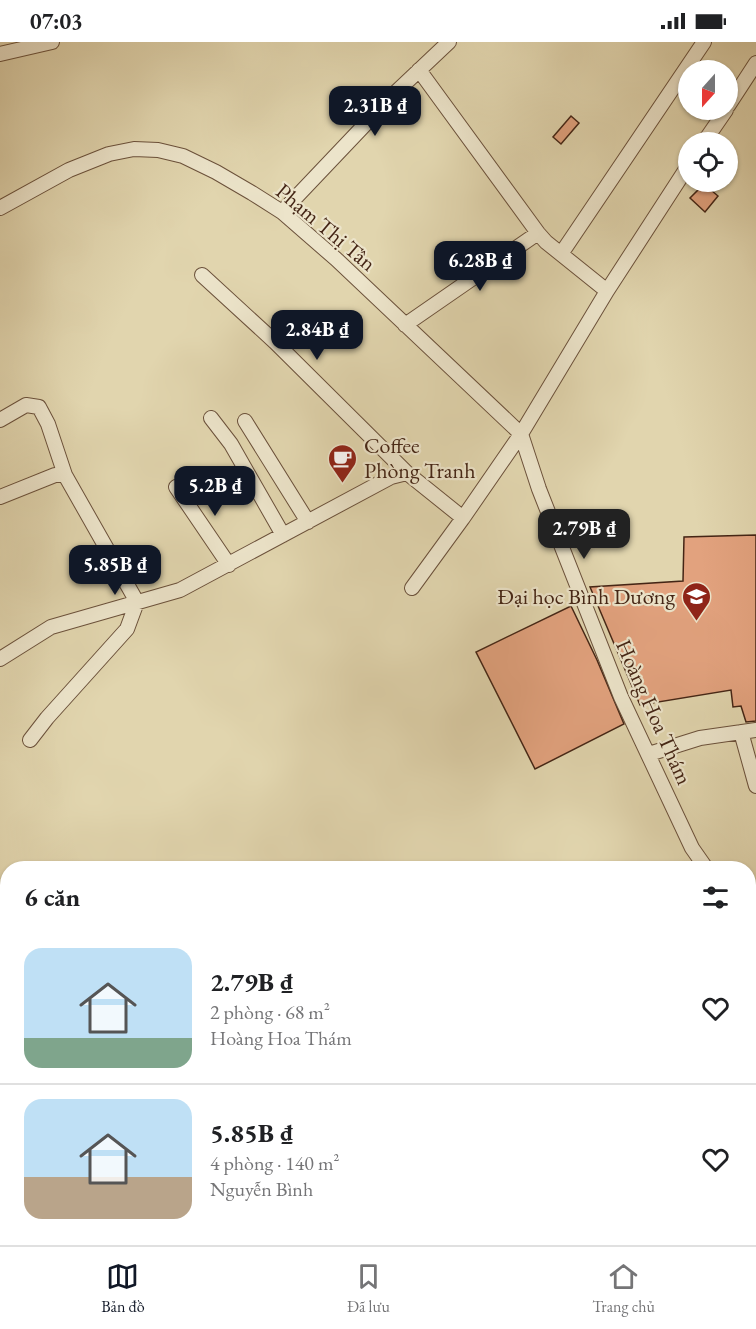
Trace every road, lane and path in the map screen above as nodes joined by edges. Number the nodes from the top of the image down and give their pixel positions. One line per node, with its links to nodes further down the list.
1 (52, 42): 4 (street)
2 (449, 42): 6 (street)
3 (704, 42): 12 (street)
4 (0, 54)
5 (756, 63): 7 (street)
6 (419, 70): 10 (street); 11 (street)
7 (738, 91)
8 (678, 181): 14 (street)
9 (0, 208): 10 (street, Phạm Thị Tân)
10 (282, 212): 15 (street, Phạm Thị Tân)
11 (538, 233): 12 (street); 15 (street)
12 (561, 254): 14 (street)
13 (202, 275): 20 (street)
14 (607, 291): 19 (street)
15 (405, 325): 19 (street, Phạm Thị Tân)
16 (212, 418): 26 (street)
17 (0, 420): 21 (street)
18 (244, 421): 25 (street)
19 (520, 434): 24 (street); 34 (street, Hoàng Hoa Thám)
20 (407, 473): 24 (street); 25 (street)
21 (64, 475): 23 (street); 29 (street)
22 (176, 488): 27 (street)
23 (0, 498)
24 (463, 518): 28 (street)
25 (308, 522): 26 (street)
26 (284, 535): 27 (street)
27 (229, 565): 29 (street)
28 (412, 588)
29 (136, 602): 30 (street); 33 (street)
30 (0, 659)
31 (756, 730): 32 (street)
32 (741, 732): 34 (street); 35 (street)
33 (30, 740)
34 (649, 754): 36 (street, Hoàng Hoa Thám)
35 (756, 786)
36 (701, 861)

